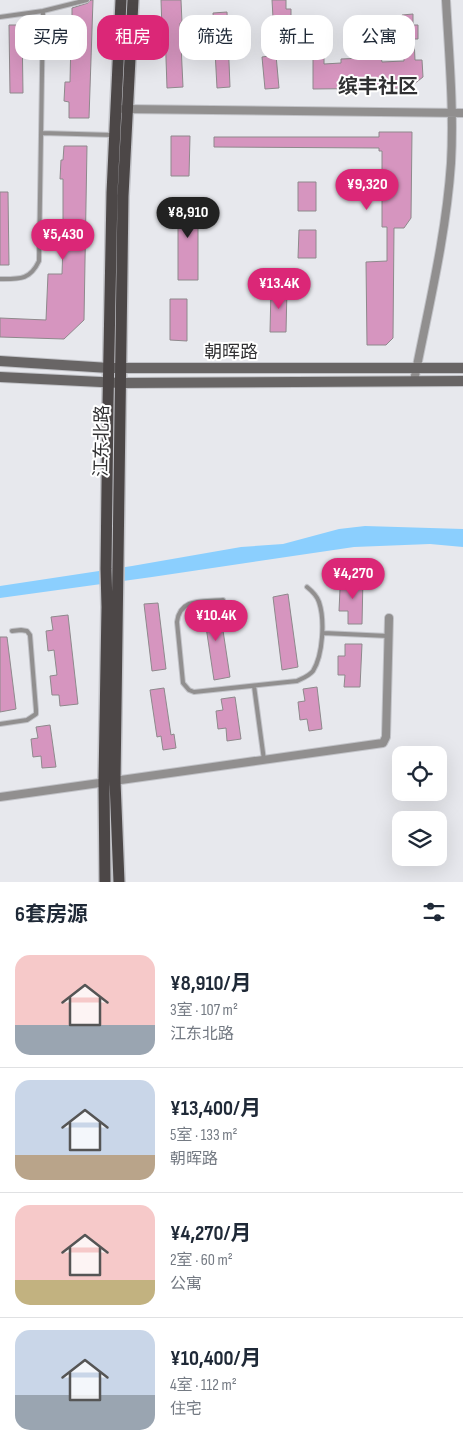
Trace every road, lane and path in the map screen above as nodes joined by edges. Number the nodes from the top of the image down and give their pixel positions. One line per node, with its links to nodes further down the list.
1 (87, 0): 5 (lane)
2 (121, 0): 7 (main road, 江东北路)
3 (133, 0): 7 (main road, 江东北路)
4 (446, 0): 8 (street)
5 (43, 11): 6 (lane); 10 (lane)
6 (0, 17)
7 (121, 109): 8 (street); 11 (main road, 江东北路); 14 (main road, 江东北路)
8 (451, 113): 9 (street); 15 (street)
9 (463, 113)
10 (41, 133): 11 (lane); 12 (lane)
11 (115, 135): 14 (main road, 江东北路)
12 (0, 279)
13 (0, 361): 14 (main road, 朝晖路)
14 (115, 368): 15 (main road, 朝晖路); 19 (main road, 江东北路); 21 (main road, 江东北路)
15 (416, 368): 16 (main road, 朝晖路); 18 (street)
16 (463, 368)
17 (0, 377): 19 (main road, 朝晖路)
18 (414, 381): 20 (main road, 朝晖路); 21 (main road, 朝晖路)
19 (108, 382): 21 (main road, 朝晖路); 23 (main road, 江东北路)
20 (463, 382)
21 (121, 383): 23 (main road, 江东北路)
22 (307, 587): 27 (lane)
23 (112, 600): 32 (main road, 江东北路)
24 (223, 600): 29 (lane)
25 (389, 618): 28 (street)
26 (12, 631): 30 (lane)
27 (323, 633): 28 (lane); 29 (lane)
28 (388, 636): 31 (street)
29 (254, 686): 31 (lane)
30 (0, 724)
31 (264, 760): 32 (street)
32 (110, 781): 33 (street); 34 (main road, 江东北路); 35 (main road, 江东北路)
33 (0, 797)
34 (105, 882)
35 (119, 882)

